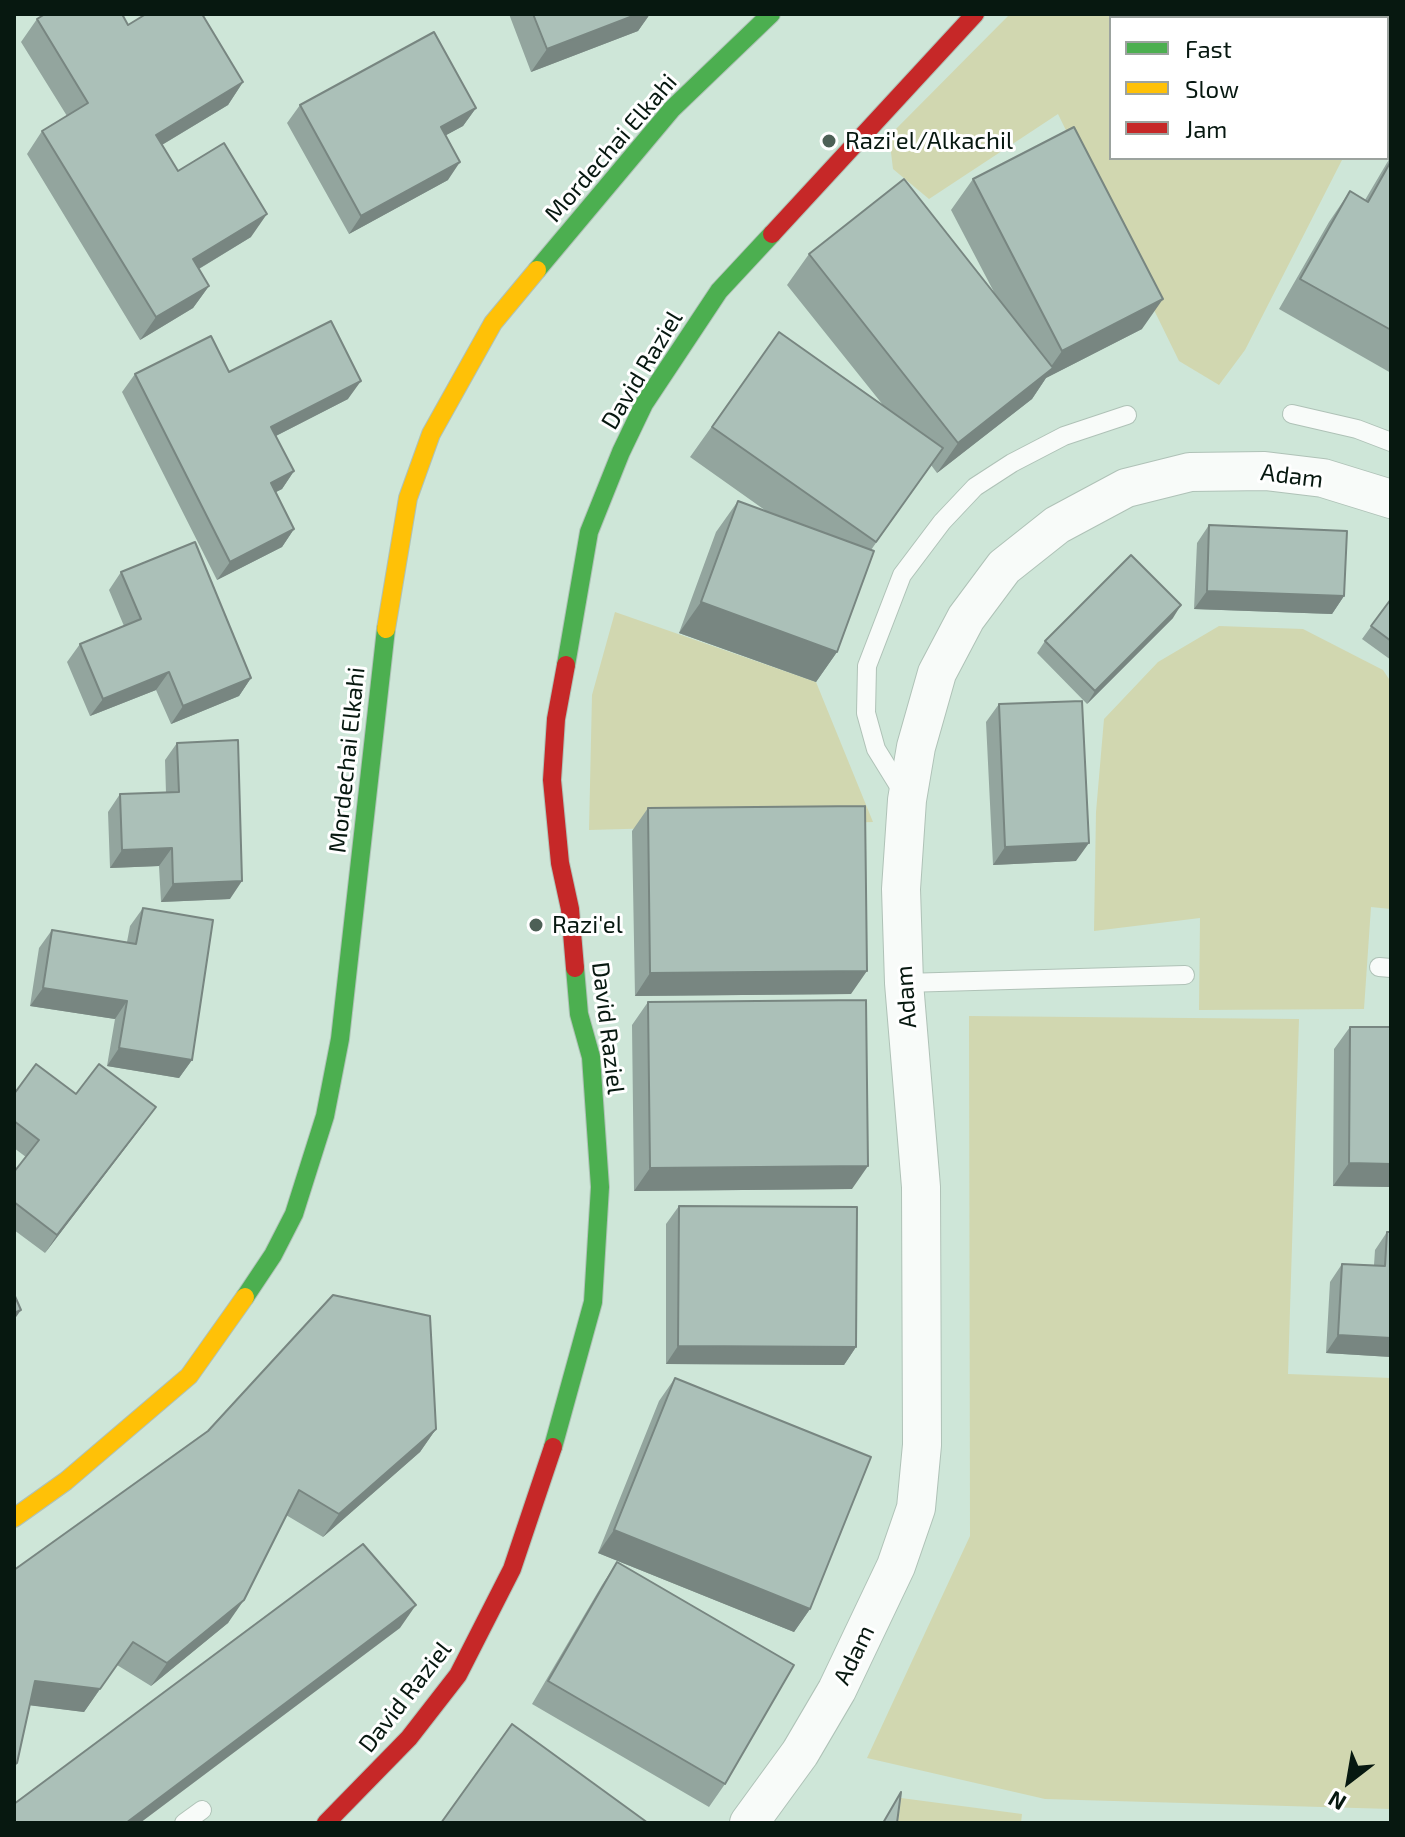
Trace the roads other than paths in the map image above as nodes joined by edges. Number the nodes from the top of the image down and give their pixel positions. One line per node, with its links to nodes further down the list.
1 (771, 14): 10 (street, Mordechai Elkahi)
2 (975, 14): 13 (street, David Raziel)
3 (1292, 414): 5 (lane)
4 (1127, 415): 7 (lane)
5 (1391, 442)
6 (1391, 499): 7 (street, Adam)
7 (907, 800): 9 (street, Adam)
8 (1185, 975): 9 (lane)
9 (904, 983): 14 (street, Adam)
10 (14, 1518)
11 (202, 1810): 12 (lane)
12 (184, 1823)
13 (326, 1823)
14 (749, 1823)

